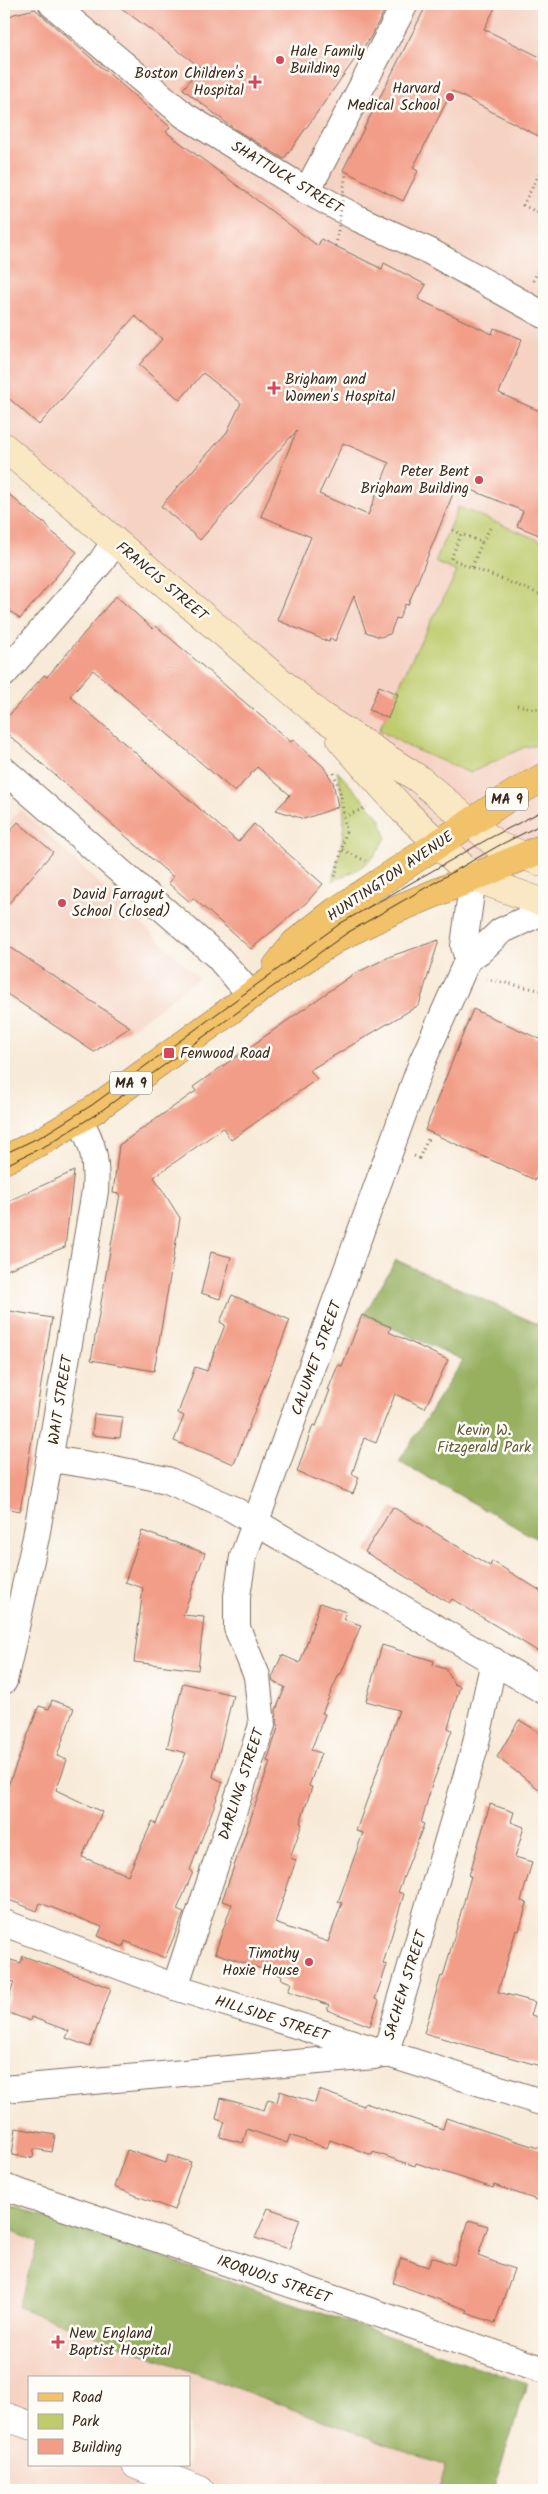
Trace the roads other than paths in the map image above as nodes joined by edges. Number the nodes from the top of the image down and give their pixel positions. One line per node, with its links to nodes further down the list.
1 (52, 4): 3 (street, SHATTUCK STREET)
2 (405, 4): 3 (street)
3 (307, 191): 4 (street, SHATTUCK STREET)
4 (544, 315)
5 (4, 447): 6 (main road, FRANCIS STREET)
6 (115, 541): 7 (street); 8 (main road, FRANCIS STREET)
7 (4, 674)
8 (321, 716): 11 (main road, FRANCIS STREET); 12 (main road, FRANCIS STREET)
9 (4, 770): 18 (street)
10 (544, 777): 11 (main road, HUNTINGTON AVENUE / MA 9)
11 (470, 822): 12 (main road, HUNTINGTON AVENUE / MA 9); 13 (main road, FRANCIS STREET)
12 (438, 843): 14 (main road, FRANCIS STREET); 18 (main road, HUNTINGTON AVENUE / MA 9)
13 (538, 856): 14 (main road, HUNTINGTON AVENUE / MA 9)
14 (473, 877): 15 (main road); 17 (street, CALUMET STREET); 18 (main road, HUNTINGTON AVENUE / MA 9)
15 (544, 903)
16 (544, 911): 17 (street)
17 (473, 968): 22 (street, CALUMET STREET)
18 (251, 995): 19 (main road, HUNTINGTON AVENUE / MA 9)
19 (79, 1120): 20 (main road, HUNTINGTON AVENUE / MA 9); 21 (street, WAIT STREET)
20 (4, 1160)
21 (51, 1459): 22 (street); 24 (street, WAIT STREET)
22 (255, 1521): 23 (street); 27 (street, DARLING STREET)
23 (494, 1661): 25 (street); 28 (street, SACHEM STREET)
24 (4, 1681)
25 (544, 1691)
26 (4, 1922): 27 (street, HILLSIDE STREET)
27 (175, 1987): 28 (street, HILLSIDE STREET)
28 (385, 2055): 29 (street, SACHEM STREET); 30 (street, HILLSIDE STREET)
29 (4, 2089)
30 (544, 2103)
31 (4, 2187): 32 (street, IROQUOIS STREET)
32 (544, 2370)
33 (4, 2416): 34 (street)
34 (28, 2425)
35 (139, 2466): 36 (street)
36 (200, 2490)

